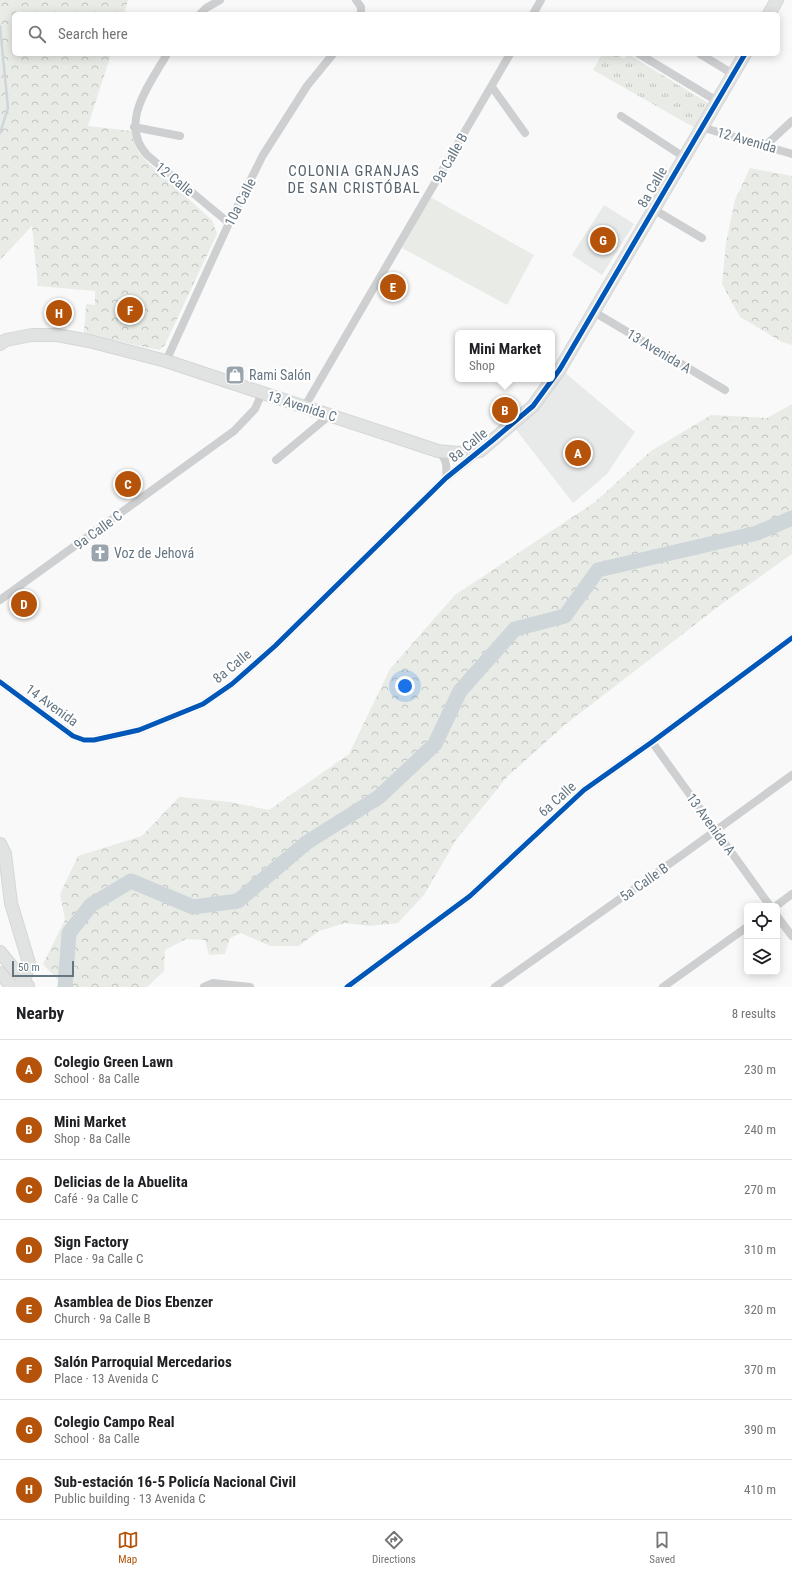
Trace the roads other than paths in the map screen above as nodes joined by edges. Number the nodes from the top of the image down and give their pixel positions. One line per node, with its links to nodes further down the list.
1 (220, 0): 4 (street)
2 (541, 0): 5 (street)
3 (777, 0): 6 (street)
4 (202, 12)
5 (534, 12)
6 (770, 12)
7 (166, 56): 18 (street)
8 (332, 56): 26 (street, 10a Calle)
9 (509, 56): 14 (street, 9a Calle B)
10 (642, 56): 15 (street)
11 (703, 56): 13 (street)
12 (744, 56): 13 (street, 8a Calle)
13 (733, 74): 15 (street, 8a Calle)
14 (492, 87): 20 (street); 35 (street, 9a Calle B)
15 (717, 101): 19 (street, 8a Calle)
16 (621, 116): 24 (street)
17 (792, 121): 22 (street)
18 (134, 127): 21 (street); 26 (street, 12 Calle)
19 (702, 127): 22 (street, 12 Avenida); 24 (street, 8a Calle)
20 (525, 133)
21 (180, 136)
22 (765, 146): 23 (street, 12 Avenida)
23 (792, 154)
24 (684, 157): 25 (street, 8a Calle)
25 (653, 209): 27 (street); 28 (street, 8a Calle)
26 (229, 223): 30 (street, 10a Calle)
27 (702, 238)
28 (594, 312): 31 (street, 8a Calle); 33 (street, 13 Avenida A)
29 (0, 344): 30 (street, 13 Avenida C)
30 (166, 361): 34 (street, 13 Avenida C)
31 (555, 376)
32 (551, 382): 38 (street, 8a Calle)
33 (725, 390)
34 (262, 393): 35 (street, 13 Avenida C); 41 (street, 9a Calle C)
35 (305, 406): 36 (street, 13 Avenida C)
36 (330, 415): 37 (street, 13 Avenida C); 39 (street)
37 (438, 451): 38 (street, 13 Avenida C); 40 (street, 8a Calle)
38 (480, 451): 40 (street, 8a Calle)
39 (276, 460)
40 (446, 478): 44 (street, 8a Calle)
41 (0, 600)
42 (792, 638): 45 (street, 6a Calle)
43 (0, 682): 44 (street, 14 Avenida)
44 (94, 740)
45 (652, 742): 47 (street, 13 Avenida A); 58 (street, 6a Calle)
46 (792, 774): 47 (street, 5a Calle B)
47 (715, 830): 50 (street, 13 Avenida A); 62 (street, 5a Calle B)
48 (0, 844): 57 (street)
49 (792, 894): 51 (street)
50 (768, 903)
51 (780, 903)
52 (780, 920): 54 (street)
53 (744, 929): 63 (street)
54 (792, 936)
55 (0, 952): 57 (street)
56 (0, 972): 59 (street)
57 (24, 985)
58 (350, 986)
59 (12, 987)
60 (204, 987): 61 (street)
61 (250, 987)
62 (495, 987)
63 (663, 987)

